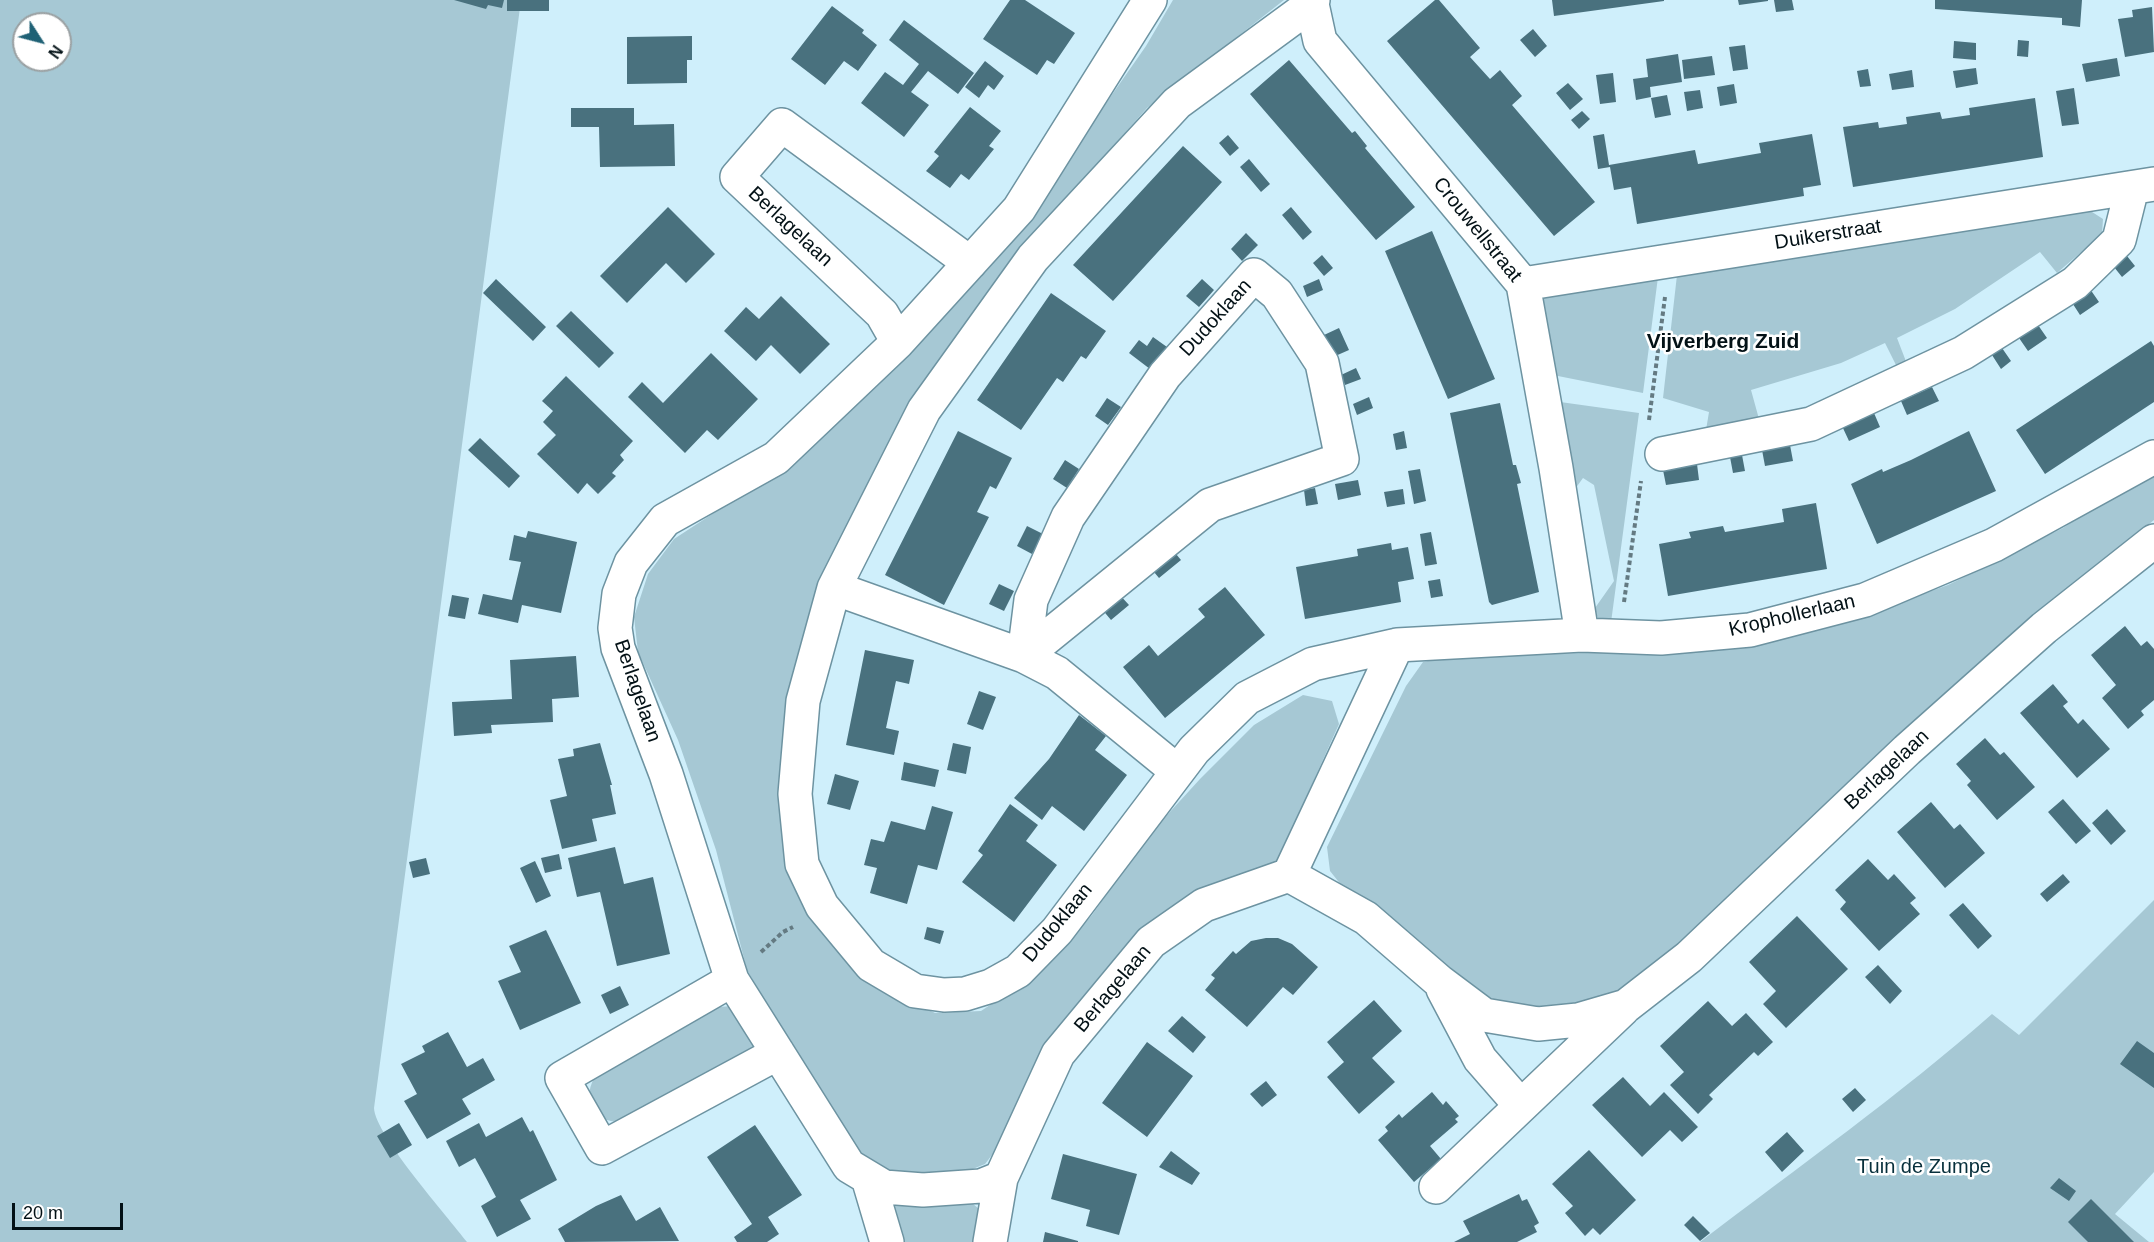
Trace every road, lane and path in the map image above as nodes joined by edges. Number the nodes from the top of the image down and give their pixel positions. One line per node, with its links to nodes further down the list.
1 (1150, 0): 4 (street, Berlagelaan)
2 (1312, 2): 5 (street, Crouwellstraat); 10 (street, Dudoklaan)
3 (2143, 186): 5 (street, Duikerstraat); 7 (street, Duikerstraat)
4 (970, 263): 6 (street, Berlagelaan); 6 (street, Berlagelaan)
5 (1523, 284): 11 (street, Crouwellstraat)
6 (898, 342): 17 (street, Berlagelaan)
7 (1662, 454)
8 (2154, 457): 11 (street, Krophollerlaan)
9 (2154, 541): 19 (street, Berlagelaan)
10 (834, 588): 13 (street); 16 (street, Dudoklaan)
11 (1582, 636): 12 (street, Krophollerlaan)
12 (1397, 645): 14 (street, Dudoklaan); 15 (street)
13 (1024, 656): 13 (street, Dudoklaan); 14 (street)
14 (1177, 771): 16 (street, Dudoklaan)
15 (1289, 874): 18 (street, Berlagelaan); 23 (street, Berlagelaan)
16 (822, 906): 17 (path)
17 (732, 980): 20 (street, Berlagelaan); 20 (street)
18 (1440, 982): 19 (street, Berlagelaan); 21 (street, Berlagelaan)
19 (1626, 1006): 21 (street, Berlagelaan)
20 (778, 1053): 22 (street, Berlagelaan)
21 (1521, 1106): 24 (street, Berlagelaan)
22 (868, 1178): 23 (street, Berlagelaan); 25 (street)
23 (1000, 1178): 26 (street, Berlagelaan)
24 (1436, 1186)
25 (887, 1242)
26 (990, 1242)

